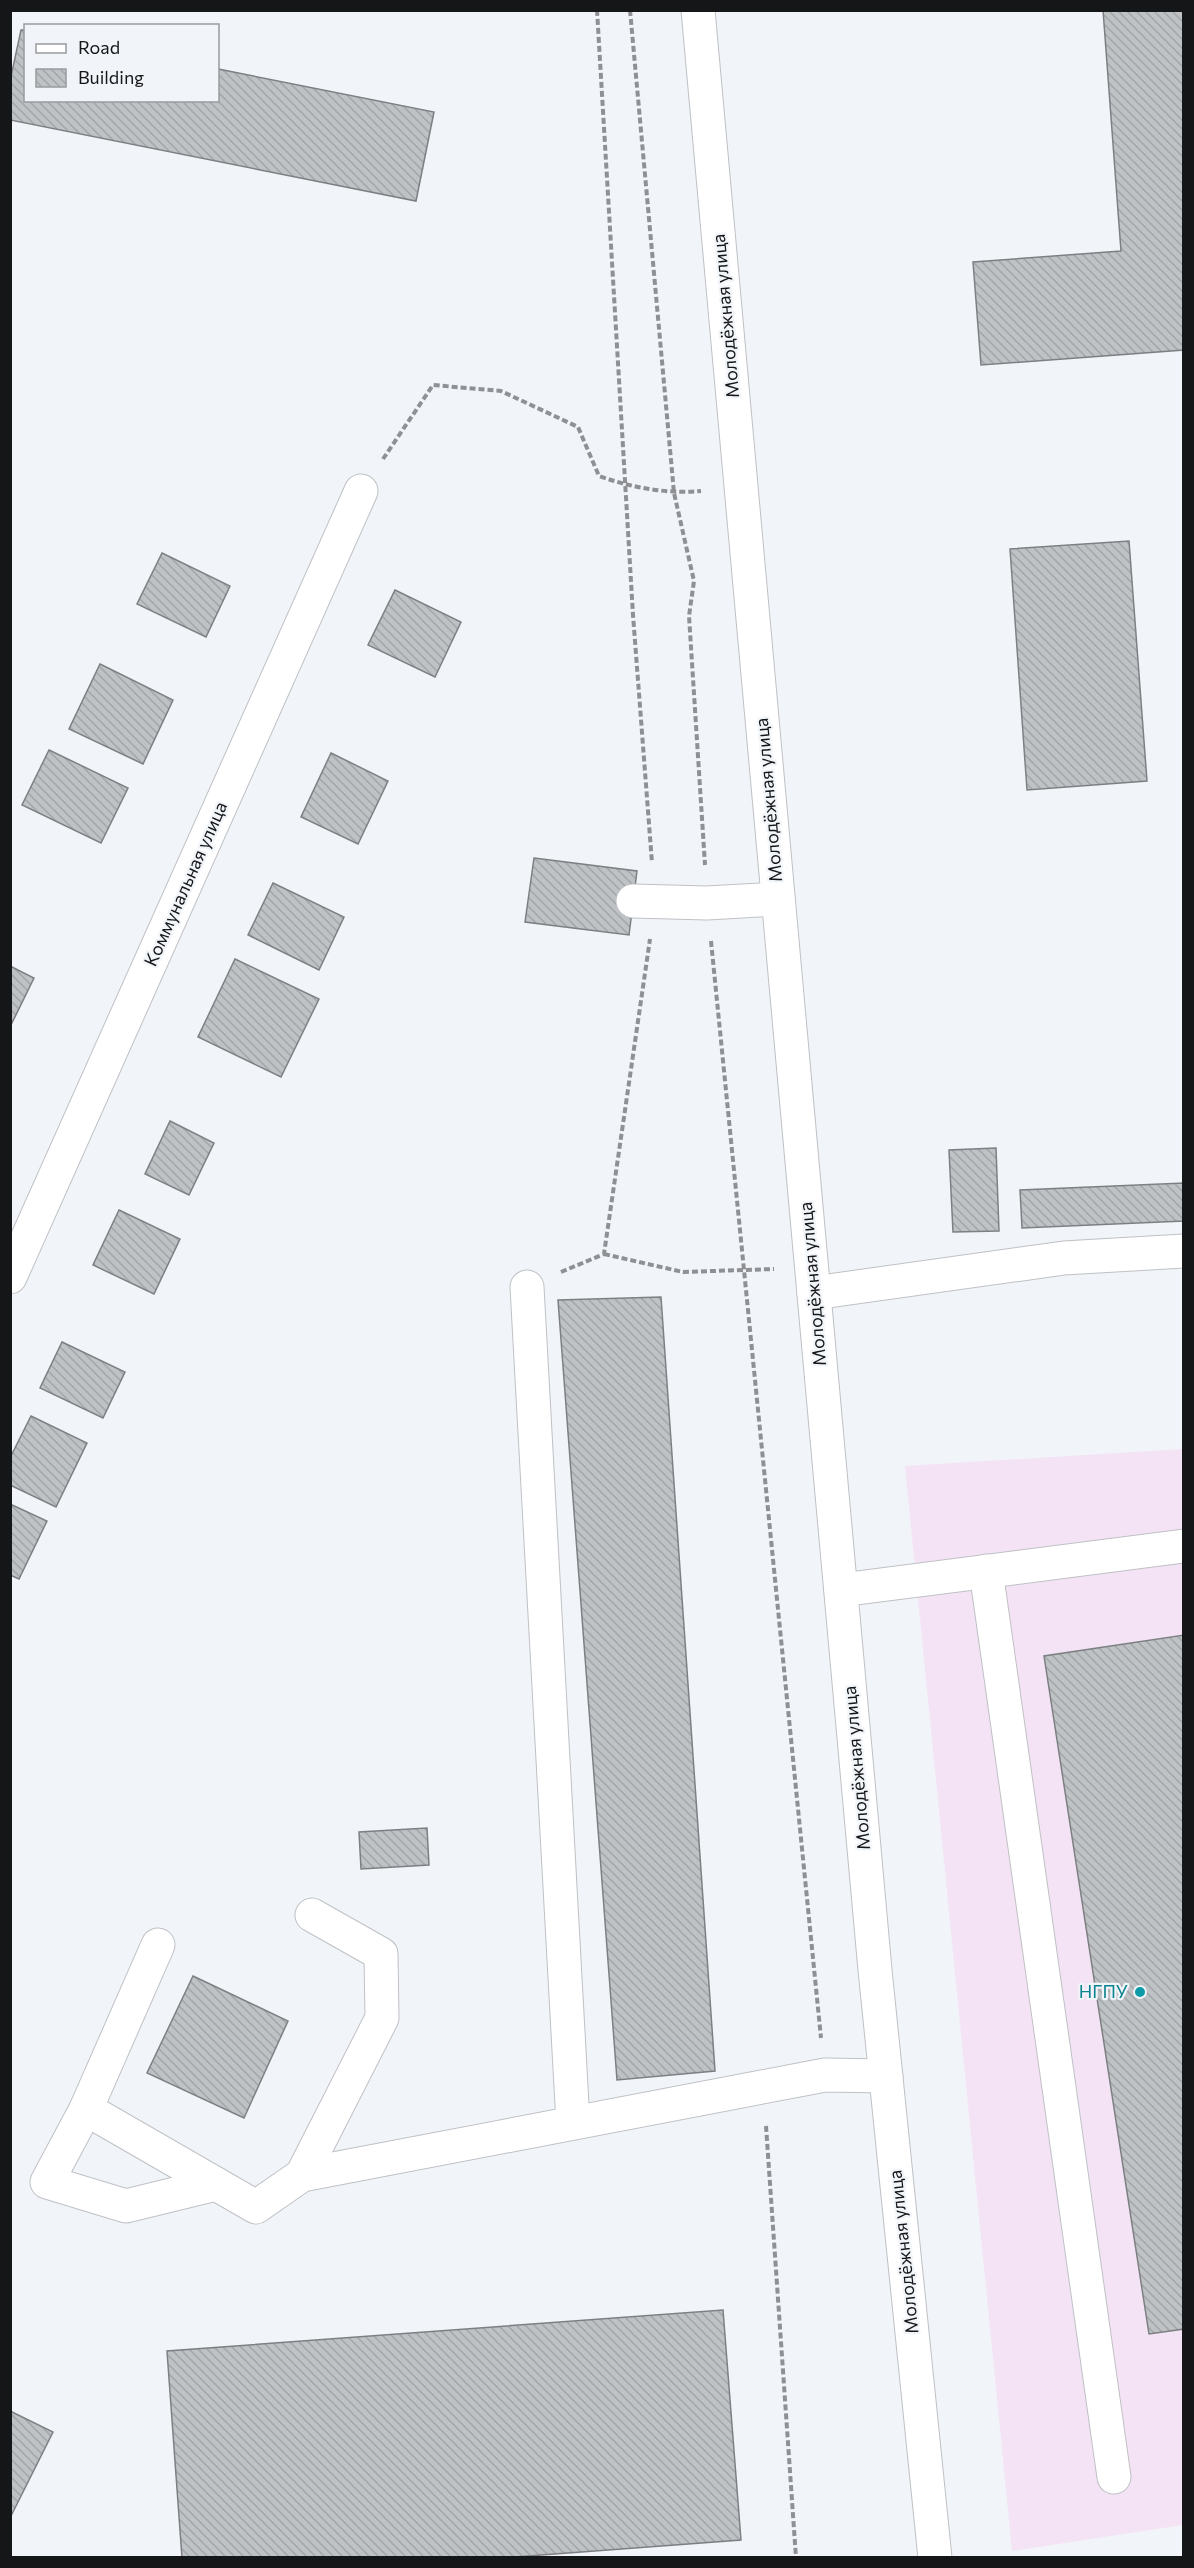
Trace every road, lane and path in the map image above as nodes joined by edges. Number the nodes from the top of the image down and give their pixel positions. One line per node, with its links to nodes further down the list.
1 (597, 10): 4 (path)
2 (630, 10): 7 (path)
3 (698, 10): 5 (street, Молодёжная улица)
4 (625, 485): 6 (path); 7 (path); 9 (path)
5 (741, 488): 7 (path); 8 (street, Молодёжная улица)
6 (362, 491): 14 (street, Коммунальная улица)
7 (674, 493): 10 (path)
8 (778, 899): 10 (street); 15 (street, Молодёжная улица)
9 (644, 901): 10 (street); 12 (path)
10 (707, 903): 13 (path)
11 (1184, 1251): 15 (street)
12 (604, 1254): 13 (path); 16 (path)
13 (744, 1268): 15 (path); 22 (path)
14 (10, 1277)
15 (812, 1282): 19 (street, Молодёжная улица)
16 (527, 1287): 26 (street)
17 (1184, 1546): 18 (street)
18 (986, 1571): 19 (street); 29 (street)
19 (841, 1590): 23 (street, Молодёжная улица)
20 (312, 1915): 27 (street)
21 (158, 1945): 25 (street)
22 (825, 2075): 23 (street); 24 (street)
23 (886, 2076): 31 (street, Молодёжная улица)
24 (763, 2086): 26 (street); 30 (path)
25 (86, 2109): 28 (street); 28 (street)
26 (573, 2123): 27 (street)
27 (302, 2175): 28 (street)
28 (216, 2184)
29 (1114, 2477)
30 (796, 2558)
31 (935, 2558)

